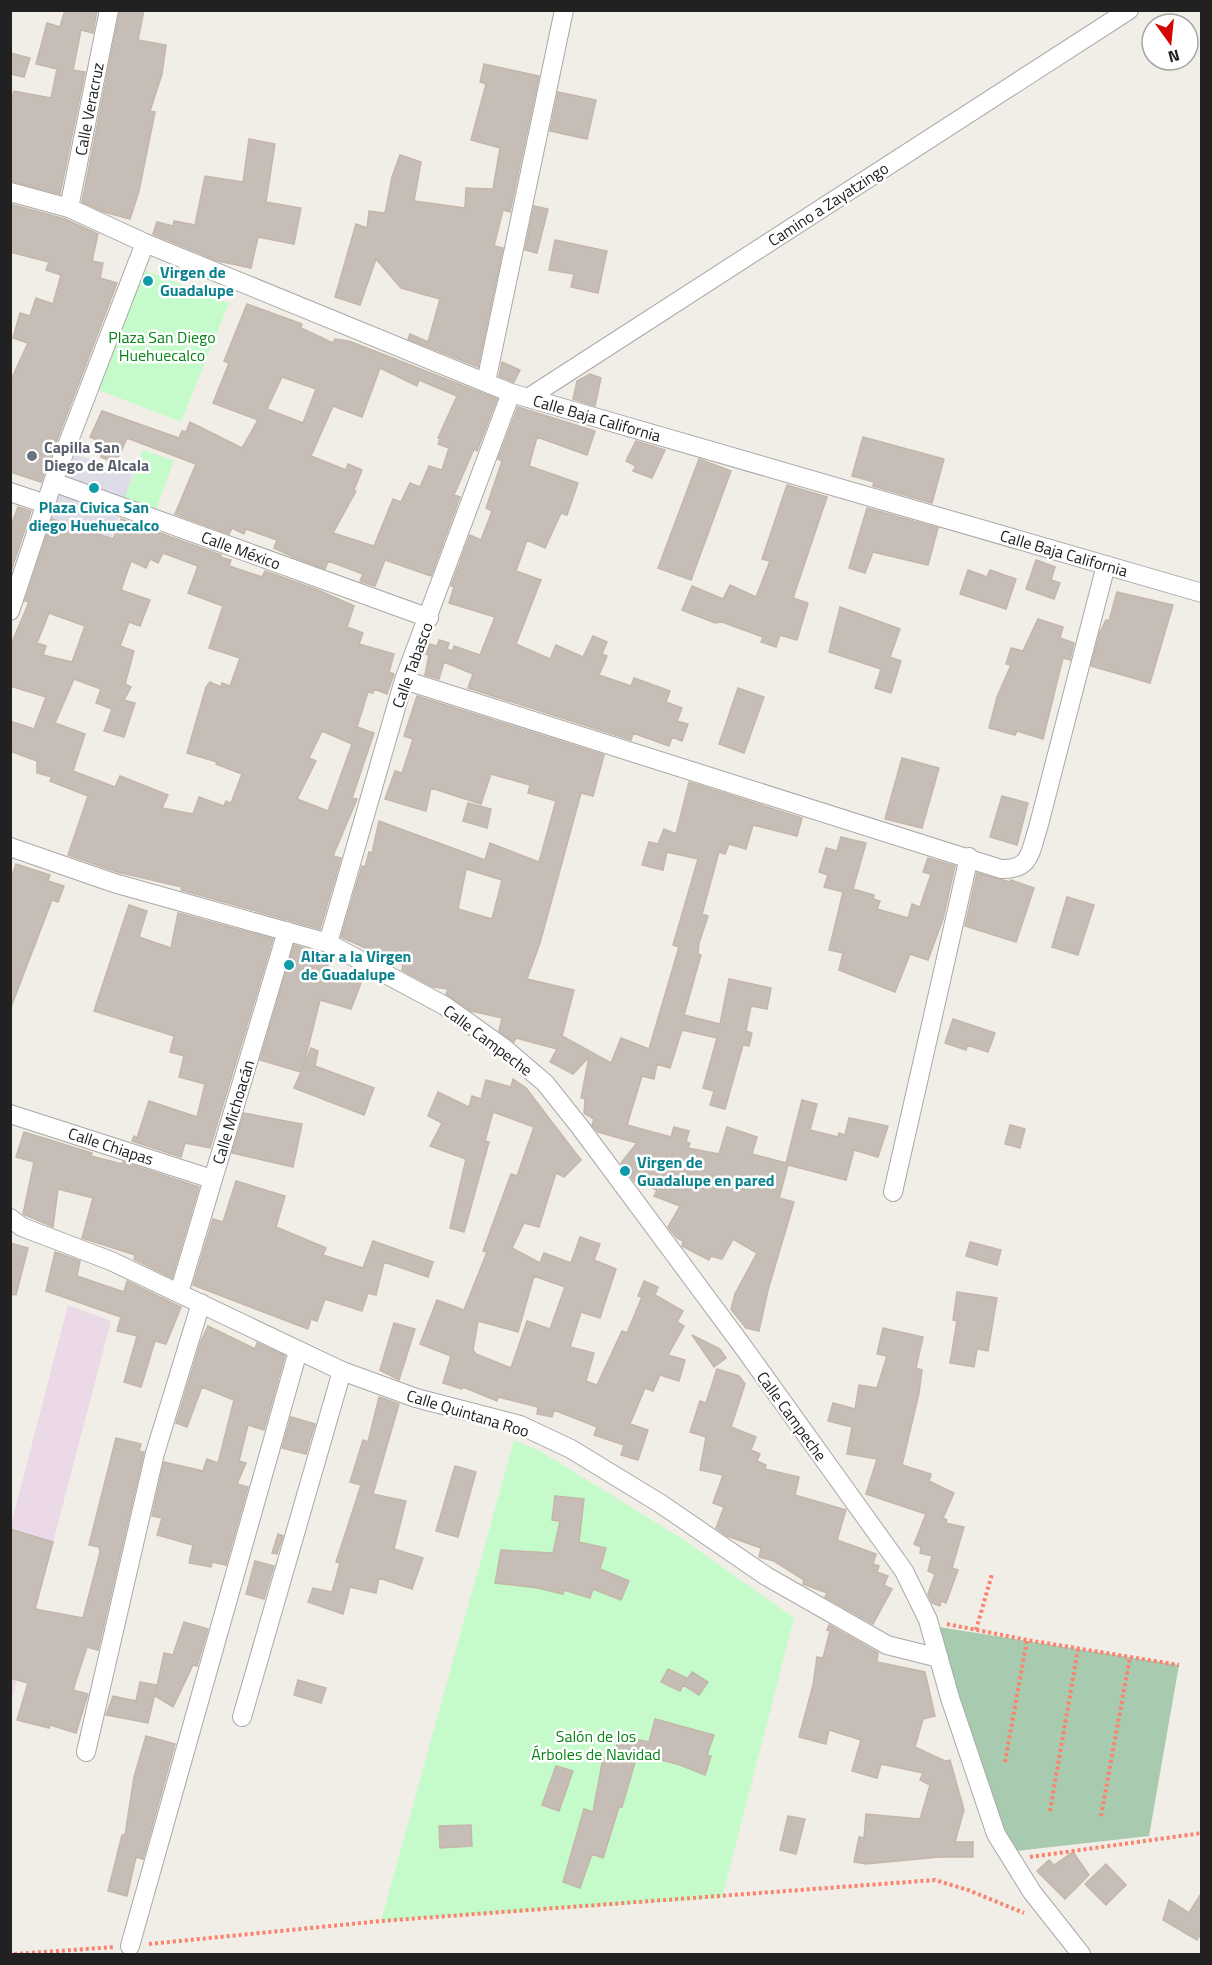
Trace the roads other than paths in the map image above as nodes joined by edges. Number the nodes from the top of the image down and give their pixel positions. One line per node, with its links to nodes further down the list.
1 (109, 10): 5 (street, Calle Veracruz)
2 (564, 10): 7 (street)
3 (1129, 10): 8 (street, Camino a Zayatzingo)
4 (10, 192): 5 (street, Calle Baja California)
5 (69, 208): 6 (street, Calle Baja California)
6 (145, 243): 7 (street, Calle Baja California); 9 (street)
7 (486, 382): 8 (street, Calle Baja California)
8 (519, 395): 12 (street, Calle Baja California); 15 (street, Calle Tabasco)
9 (54, 482): 11 (street); 15 (street, Calle México)
10 (10, 492): 11 (street)
11 (46, 504): 14 (street)
12 (1106, 566): 13 (street, Calle Baja California); 18 (street)
13 (1202, 593)
14 (10, 611)
15 (429, 618): 16 (street, Calle Tabasco)
16 (404, 680): 18 (street); 20 (street, Calle Tabasco)
17 (10, 847): 19 (street, Calle Campeche)
18 (969, 856): 23 (street)
19 (287, 931): 20 (street, Calle Campeche); 22 (street, Calle Michoacán)
20 (328, 943): 29 (street, Calle Campeche)
21 (10, 1114): 22 (street, Calle Chiapas)
22 (212, 1179): 25 (street, Calle Michoacán)
23 (893, 1192)
24 (10, 1218): 25 (street, Calle Quintana Roo)
25 (179, 1293): 26 (street, Calle Quintana Roo)
26 (201, 1303): 27 (street, Calle Quintana Roo); 31 (street)
27 (298, 1351): 28 (street, Calle Quintana Roo); 32 (street)
28 (342, 1371): 29 (street, Calle Quintana Roo); 30 (street)
29 (939, 1658): 33 (street, Calle Campeche)
30 (242, 1717)
31 (86, 1752)
32 (130, 1946)
33 (1081, 1954)

